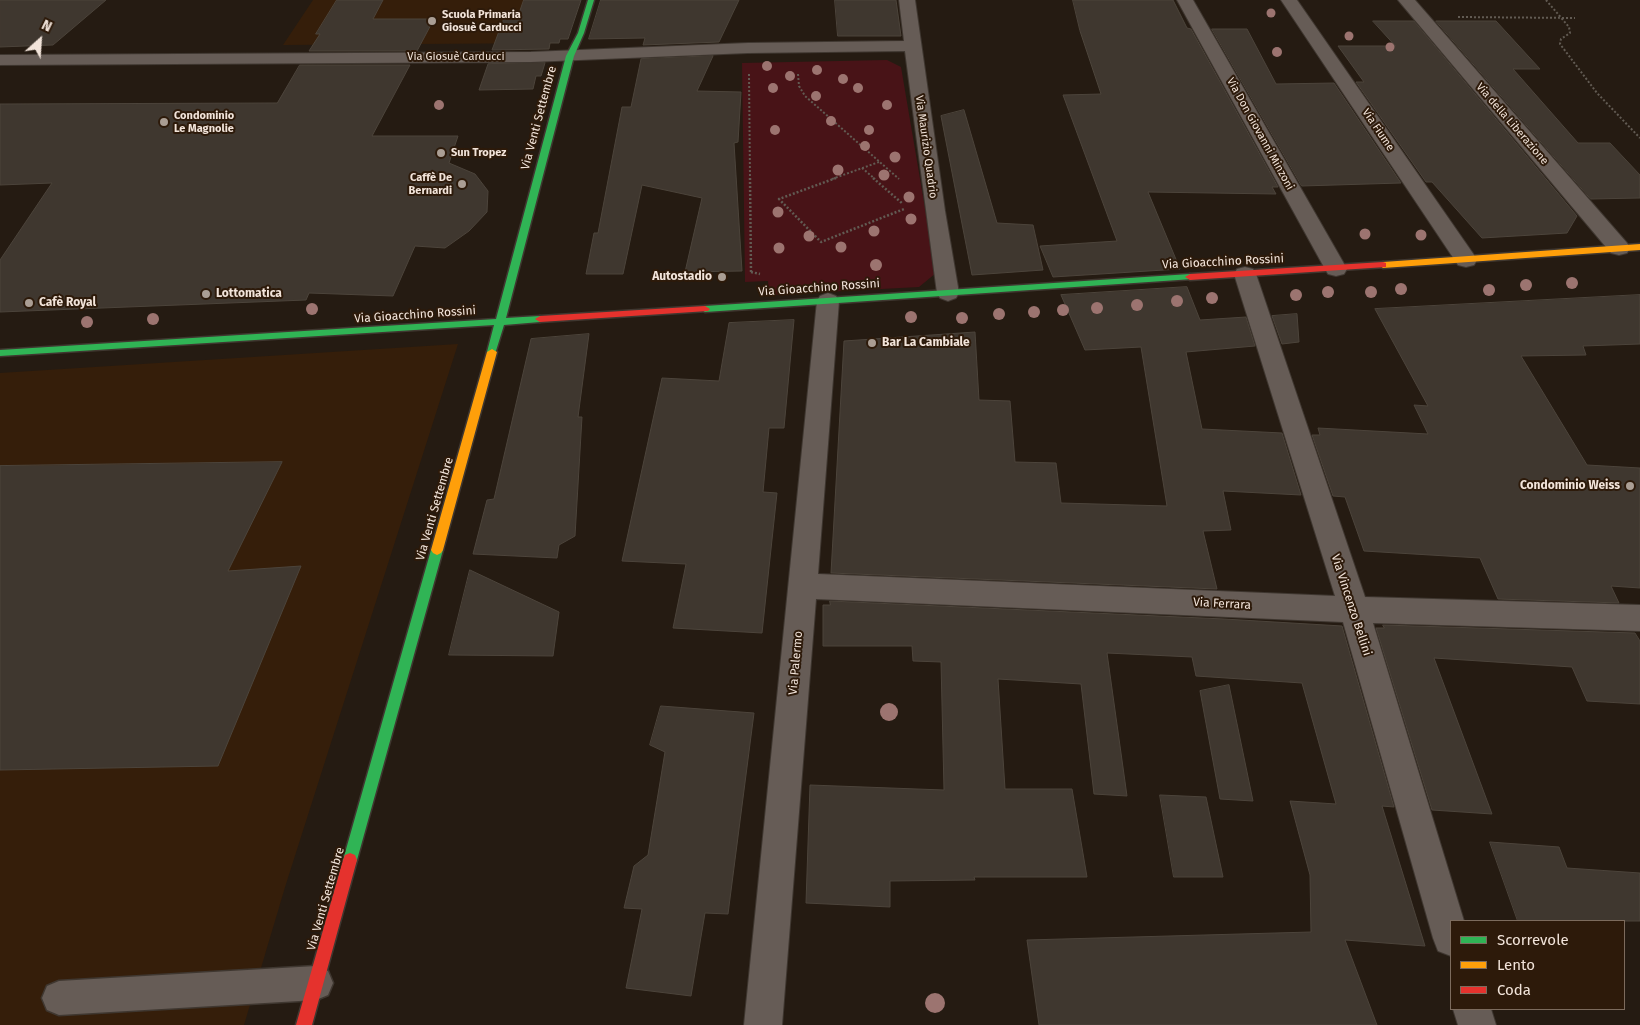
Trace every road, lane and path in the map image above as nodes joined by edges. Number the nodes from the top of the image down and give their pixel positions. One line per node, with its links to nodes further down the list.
1 (591, 0): 13 (street, Via Venti Settembre)
2 (907, 0): 10 (street, Via Maurizio Quadrio)
3 (1185, 0): 22 (street, Via Don Giovanni Minzoni)
4 (1290, 0): 21 (street, Via Fiume)
5 (1406, 0): 7 (street, Via della Liberazione)
6 (1546, 0): 8 (path)
7 (1420, 17): 8 (path); 20 (street, Via della Liberazione)
8 (1561, 18): 9 (path); 15 (path)
9 (1575, 18)
10 (912, 46): 11 (street, Via Giosuè Carducci); 18 (street, Via Maurizio Quadrio)
11 (795, 47): 12 (street, Via Giosuè Carducci); 16 (path)
12 (748, 48): 13 (street, Via Giosuè Carducci); 26 (path)
13 (570, 56): 14 (street, Via Giosuè Carducci); 27 (street, Via Venti Settembre)
14 (0, 60)
15 (1640, 138)
16 (879, 162): 17 (path); 18 (path)
17 (862, 168): 17 (path)
18 (935, 211): 24 (street, Via Maurizio Quadrio)
19 (1640, 247): 20 (street, Via Gioacchino Rossini)
20 (1619, 248): 21 (street, Via Gioacchino Rossini)
21 (1466, 260): 22 (street, Via Gioacchino Rossini)
22 (1336, 269): 23 (street, Via Gioacchino Rossini)
23 (1245, 274): 24 (street, Via Gioacchino Rossini); 30 (street, Via Vincenzo Bellini)
24 (948, 293): 25 (street, Via Gioacchino Rossini)
25 (828, 301): 26 (street, Via Gioacchino Rossini); 29 (street, Via Palermo)
26 (751, 306): 27 (street, Via Gioacchino Rossini)
27 (500, 323): 28 (street, Via Gioacchino Rossini); 33 (street, Via Venti Settembre)
28 (0, 353)
29 (804, 586): 30 (street, Via Ferrara); 37 (street, Via Palermo)
30 (1354, 610): 31 (street, Via Ferrara); 32 (street, Via Vincenzo Bellini)
31 (1640, 618)
32 (1450, 935)
33 (316, 983): 34 (lane); 36 (street, Via Venti Settembre)
34 (59, 998)
35 (1472, 1010): 38 (street)
36 (304, 1025)
37 (763, 1025)
38 (1477, 1025)

